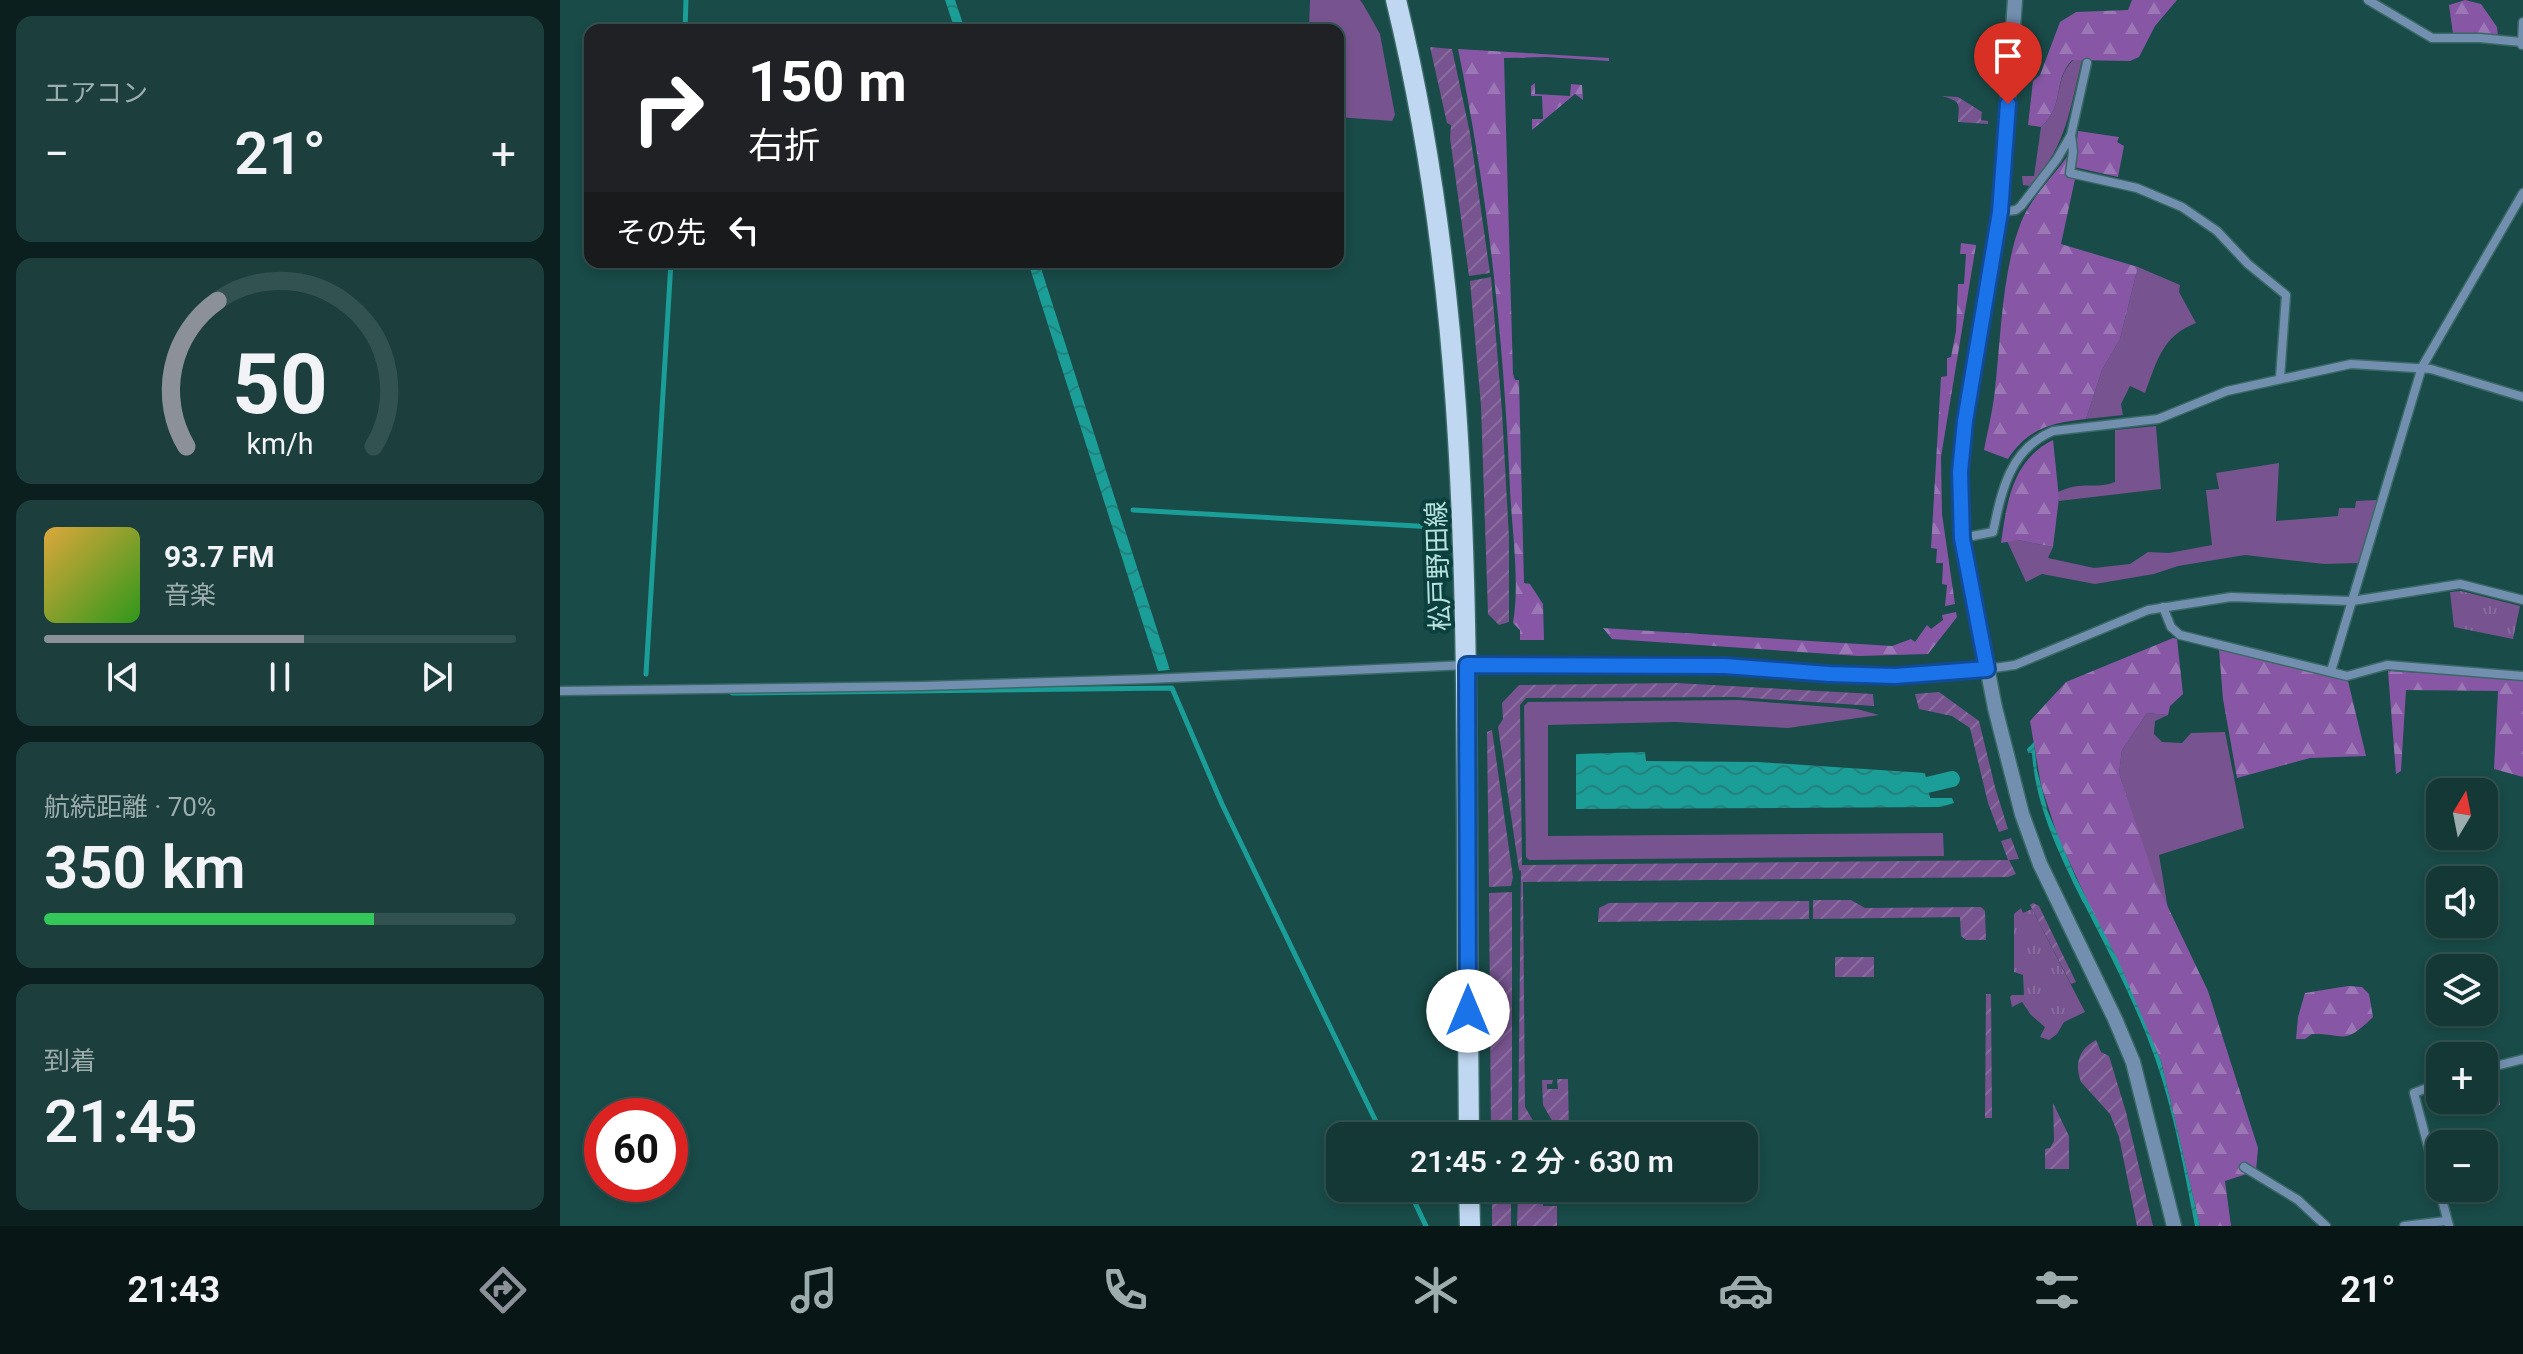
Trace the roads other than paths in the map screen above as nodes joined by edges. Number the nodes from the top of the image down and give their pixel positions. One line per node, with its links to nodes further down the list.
1 (1396, 0): 17 (main road, 松戸野田線)
2 (2015, 0): 9 (street)
3 (2368, 0): 5 (street)
4 (2523, 22): 5 (street)
5 (2522, 44)
6 (2087, 63): 7 (street)
7 (2071, 135): 9 (street); 11 (street)
8 (2523, 193): 10 (street)
9 (2000, 212): 13 (street)
10 (2422, 367): 11 (street); 12 (street); 15 (street)
11 (2280, 378): 13 (street)
12 (2523, 397)
13 (1962, 538): 18 (street)
14 (2523, 600): 15 (street)
15 (2352, 601): 16 (street); 19 (street)
16 (2163, 607): 18 (street); 19 (street)
17 (1467, 665): 18 (street); 21 (street); 25 (main road, 松戸野田線)
18 (1987, 669): 30 (street)
19 (2331, 671): 20 (street)
20 (2523, 676)
21 (560, 691)
22 (2523, 1059): 23 (street)
23 (2498, 1065)
24 (2426, 1088): 28 (street)
25 (1469, 1122)
26 (2244, 1167): 31 (street)
27 (1469, 1202): 29 (main road)
28 (2447, 1223): 32 (street)
29 (1470, 1226)
30 (2174, 1226)
31 (2326, 1226)
32 (2404, 1226)

